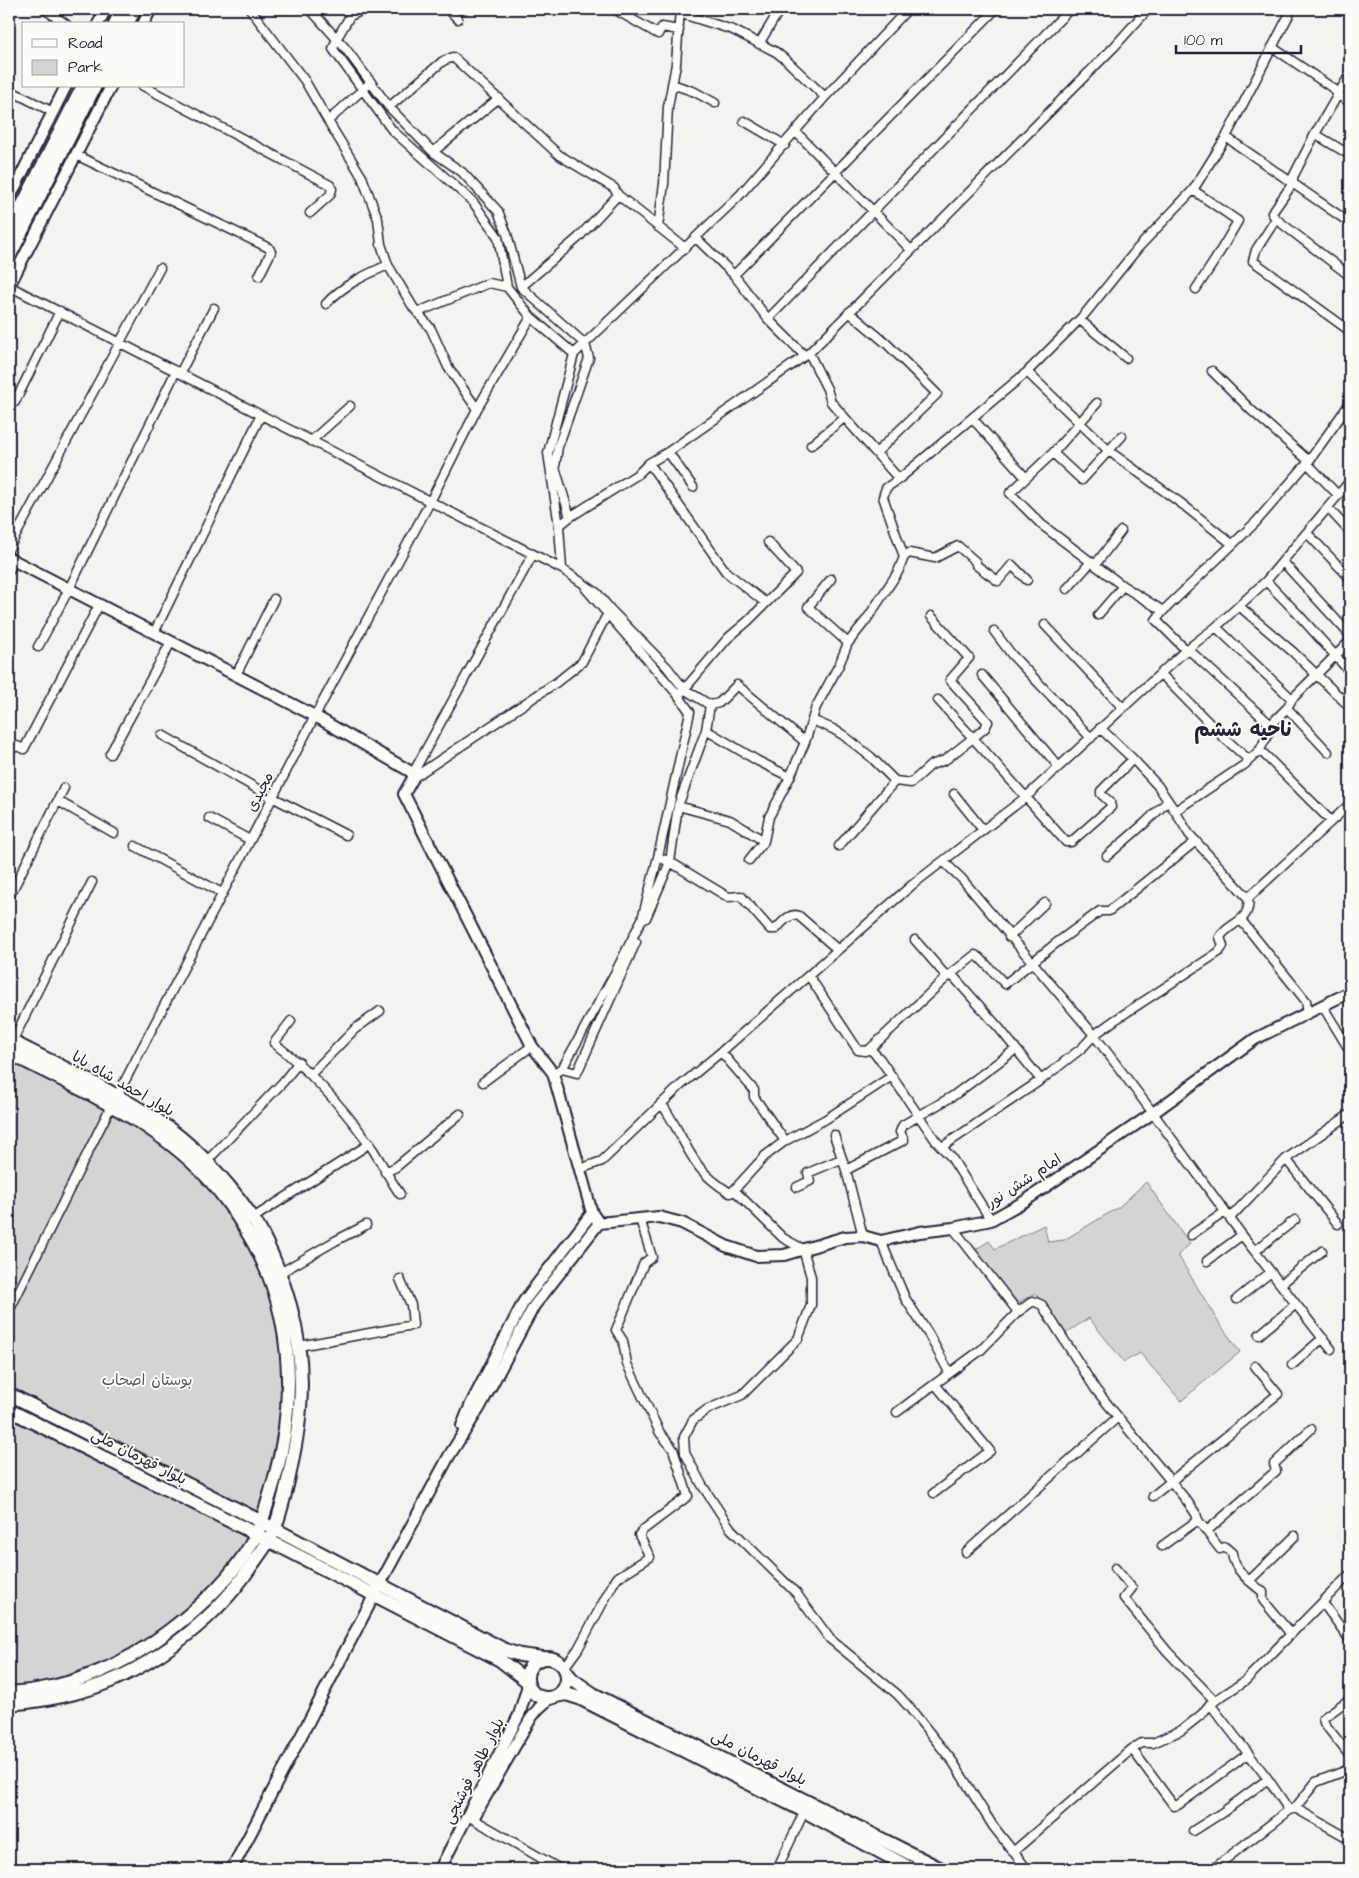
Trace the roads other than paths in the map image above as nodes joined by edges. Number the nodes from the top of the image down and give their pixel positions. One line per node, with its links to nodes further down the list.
1 (44, 9): 19 (street)
2 (106, 9): 20 (street)
3 (122, 9): 21 (main road)
4 (135, 9): 22 (main road)
5 (151, 9): 23 (street)
6 (250, 9): 45 (street)
7 (310, 9): 25 (street)
8 (365, 9): 25 (street)
9 (448, 9): 18 (street)
10 (614, 9): 24 (street)
11 (780, 9): 26 (street)
12 (908, 9): 39 (street)
13 (996, 9): 54 (street)
14 (1070, 9): 60 (street)
15 (1148, 9): 68 (street)
16 (1292, 9): 27 (street)
17 (680, 11): 24 (street); 26 (street)
18 (458, 19)
19 (63, 22)
20 (99, 22)
21 (116, 22)
22 (128, 22)
23 (144, 22)
24 (679, 30): 30 (street)
25 (337, 38): 29 (street); 37 (street)
26 (759, 44): 39 (street)
27 (1272, 47): 38 (street); 49 (street)
28 (1350, 74): 38 (street)
29 (371, 82): 37 (street); 43 (street)
30 (672, 84): 42 (street); 64 (street)
31 (65, 88): 44 (street)
32 (82, 88): 65 (main road)
33 (94, 88): 69 (main road)
34 (110, 88): 52 (street)
35 (147, 88): 61 (street)
36 (9, 90): 44 (street)
37 (362, 90): 45 (street); 76 (street)
38 (1338, 95): 41 (street); 48 (street)
39 (825, 97): 47 (street)
40 (498, 98): 43 (street); 51 (street); 58 (street)
41 (1350, 102)
42 (715, 103)
43 (389, 107): 51 (street)
44 (53, 112): 55 (street)
45 (328, 121): 70 (street)
46 (744, 121): 50 (street)
47 (796, 132): 50 (street); 54 (street)
48 (1315, 134): 53 (street); 56 (street)
49 (1226, 137): 56 (street); 57 (street)
50 (785, 144): 66 (street)
51 (433, 152): 77 (street)
52 (76, 155): 73 (street); 75 (street)
53 (1350, 155)
54 (834, 173): 60 (street); 72 (street)
55 (13, 180): 59 (street)
56 (1292, 183): 62 (street); 63 (street)
57 (1193, 190): 78 (street); 86 (street)
58 (618, 195): 64 (street); 77 (street)
59 (9, 199)
60 (872, 210): 68 (street); 85 (street)
61 (310, 214)
62 (1276, 219): 74 (street); 87 (street)
63 (1350, 223)
64 (658, 227): 67 (street)
65 (9, 232)
66 (696, 238): 67 (street); 72 (street)
67 (685, 248): 89 (street)
68 (911, 250): 83 (street)
69 (9, 257)
70 (388, 265): 79 (street); 82 (street)
71 (160, 268): 88 (street)
72 (734, 275): 85 (street)
73 (259, 276)
74 (1350, 276)
75 (9, 286): 81 (street)
76 (506, 287): 82 (street); 84 (street)
77 (521, 287): 89 (street)
78 (1196, 289)
79 (326, 304)
80 (214, 308): 94 (street)
81 (60, 311): 88 (street); 96 (street)
82 (418, 312): 100 (street)
83 (849, 312): 91 (street); 111 (street)
84 (531, 317): 90 (street); 100 (street, مجیدی)
85 (768, 319): 91 (street)
86 (1080, 320): 92 (street); 95 (street)
87 (1350, 331)
88 (120, 342): 94 (street); 129 (street)
89 (585, 344): 90 (street); 122 (street)
90 (574, 354): 123 (street)
91 (807, 354): 103 (street); 110 (street)
92 (1126, 358)
93 (1212, 371): 113 (street)
94 (178, 372): 101 (street); 144 (street)
95 (1027, 372): 104 (street); 105 (street)
96 (15, 402)
97 (1097, 403): 105 (street)
98 (1350, 403): 102 (street)
99 (350, 406): 107 (street)
100 (477, 408): 120 (street, مجیدی)
101 (260, 415): 107 (street); 158 (street)
102 (1347, 415): 113 (street)
103 (844, 418): 108 (street); 111 (street)
104 (972, 418): 115 (street); 116 (street)
105 (1080, 424): 109 (street); 112 (street)
106 (1122, 436): 109 (street)
107 (311, 441): 120 (street)
108 (811, 446)
109 (1109, 451): 112 (street); 128 (street)
110 (668, 452): 114 (street); 118 (street)
111 (876, 453): 116 (street)
112 (1053, 453): 115 (street)
113 (1308, 462): 119 (street); 128 (street)
114 (649, 463): 122 (street); 148 (street)
115 (1026, 478): 134 (street)
116 (899, 479): 131 (street)
117 (1350, 480): 119 (street)
118 (693, 487)
119 (1338, 495): 121 (street)
120 (430, 502): 130 (street); 179 (street, مجیدی)
121 (1328, 508): 125 (street); 126 (street)
122 (570, 517): 123 (street)
123 (559, 526): 135 (street)
124 (1121, 531): 134 (street)
125 (1350, 532)
126 (1307, 533): 133 (street); 137 (street)
127 (768, 542): 148 (street)
128 (1232, 544): 152 (street)
129 (9, 548)
130 (533, 554): 135 (street); 195 (street)
131 (904, 557): 140 (street); 162 (street)
132 (11, 560): 136 (street); 144 (street)
133 (1283, 562): 141 (street); 159 (street)
134 (1093, 563): 142 (street); 143 (street)
135 (562, 569): 139 (street)
136 (9, 571)
137 (1350, 578)
138 (831, 579): 162 (street)
139 (579, 580): 145 (street); 151 (street)
140 (1027, 580)
141 (1266, 581): 150 (street); 165 (street)
142 (1123, 586): 152 (street); 153 (street)
143 (1067, 589)
144 (69, 590): 149 (street); 163 (street)
145 (597, 593): 146 (street); 151 (street)
146 (606, 596)
147 (274, 599): 169 (street)
148 (766, 603): 171 (street)
149 (99, 606): 158 (street); 188 (street)
150 (1239, 606): 156 (street); 168 (street)
151 (608, 611): 171 (street); 172 (street); 195 (street)
152 (1163, 611): 164 (street)
153 (1098, 614)
154 (930, 616): 185 (street)
155 (1044, 625): 177 (street)
156 (1216, 627): 164 (street); 173 (street)
157 (994, 631): 186 (street)
158 (154, 633): 161 (street)
159 (1350, 635)
160 (1350, 641): 165 (street)
161 (171, 642): 169 (street); 191 (street)
162 (848, 643): 180 (street)
163 (38, 647)
164 (1187, 650): 167 (street); 181 (street)
165 (1335, 656): 166 (street); 168 (street)
166 (1350, 672)
167 (1161, 674): 177 (street); 193 (street)
168 (1317, 674): 173 (street); 176 (street)
169 (236, 675): 179 (street)
170 (982, 676): 194 (street)
171 (684, 689): 172 (street); 175 (street)
172 (678, 695): 218 (street)
173 (1292, 699): 178 (street)
174 (938, 700): 185 (street)
175 (710, 704): 183 (street); 187 (street)
176 (1350, 707)
177 (1123, 708): 182 (street)
178 (1287, 708): 181 (street); 190 (street)
179 (315, 716): 195 (street); 201 (street, مجیدی)
180 (812, 720): 187 (street); 197 (street)
181 (1272, 726): 189 (street)
182 (1100, 728): 186 (street); 192 (street)
183 (706, 730): 196 (street); 205 (street)
184 (162, 735): 201 (street)
185 (973, 738): 197 (street); 200 (street)
186 (1091, 738): 194 (street)
187 (805, 742): 196 (street)
188 (9, 748)
189 (1260, 750): 193 (street); 208 (street)
190 (1328, 752)
191 (110, 754)
192 (1133, 759): 200 (street); 203 (street)
193 (1249, 760): 206 (street)
194 (1058, 766): 200 (street)
195 (413, 776): 241 (street)
196 (790, 777): 213 (street)
197 (895, 781): 216 (street)
198 (64, 788): 202 (street)
199 (954, 794): 209 (street)
200 (1026, 796): 209 (street)
201 (272, 797): 211 (street); 212 (street, مجیدی)
202 (58, 801): 210 (street); 224 (street)
203 (1168, 801): 206 (street); 217 (street)
204 (1350, 804): 208 (street)
205 (678, 806): 213 (street); 221 (street)
206 (1175, 811): 214 (street)
207 (209, 818): 212 (street)
208 (1331, 821): 225 (street)
209 (983, 830): 220 (street)
210 (114, 833)
211 (346, 835)
212 (250, 840): 223 (street, مجیدی)
213 (764, 841): 219 (street)
214 (1196, 841): 225 (street); 231 (street)
215 (135, 846): 223 (street)
216 (839, 846)
217 (1107, 856)
218 (658, 857): 221 (street); 247 (street)
219 (749, 860)
220 (943, 861): 228 (street); 230 (street)
221 (670, 862): 230 (street); 247 (street)
222 (92, 882): 240 (street)
223 (222, 893): 252 (street, مجیدی)
224 (9, 897)
225 (1248, 898): 227 (street)
226 (1045, 904): 228 (street)
227 (1240, 920): 237 (street); 239 (street)
228 (1009, 937): 231 (street)
229 (915, 940): 233 (street)
230 (838, 950): 232 (street)
231 (1032, 962): 233 (street); 239 (street)
232 (809, 976): 242 (street); 245 (street)
233 (948, 977): 242 (street); 243 (street)
234 (1350, 992): 235 (street, امام شش نور)
235 (1322, 1005): 237 (street, امام شش نور); 244 (street)
236 (380, 1011): 248 (street)
237 (1308, 1012): 254 (street, امام شش نور)
238 (291, 1021): 246 (street)
239 (1094, 1036): 250 (street); 254 (street)
240 (10, 1045): 252 (main road, بلوار احمد شاه بابا)
241 (532, 1046): 247 (street); 251 (street)
242 (870, 1049): 249 (street)
243 (1016, 1049): 250 (street); 257 (street)
244 (1350, 1051)
245 (721, 1052): 253 (street); 259 (street)
246 (299, 1062): 248 (street); 264 (street)
247 (558, 1071): 265 (street)
248 (311, 1074): 260 (street)
249 (892, 1076): 257 (street); 259 (street)
250 (1041, 1080): 261 (street)
251 (483, 1082)
252 (114, 1101): 264 (main road, بلوار احمد شاه بابا); 295 (street, مجیدی); 317 (main road, بلوار احمد شاه بابا)
253 (661, 1103): 265 (street); 269 (street)
254 (1153, 1113): 272 (street); 275 (street, امام شش نور)
255 (460, 1114): 267 (street)
256 (1350, 1114): 263 (street)
257 (919, 1116): 261 (street); 266 (street)
258 (834, 1135): 262 (street)
259 (785, 1141): 269 (street)
260 (368, 1142): 267 (street); 273 (street)
261 (942, 1147): 275 (street)
262 (841, 1159): 266 (street); 268 (street)
263 (1286, 1159): 272 (street); 278 (street)
264 (207, 1161): 273 (main road, بلوار احمد شاه بابا)
265 (580, 1170): 271 (street)
266 (846, 1170): 282 (street)
267 (386, 1172): 270 (street)
268 (797, 1187)
269 (734, 1190): 285 (street)
270 (400, 1194)
271 (592, 1213): 277 (street); 310 (street)
272 (1227, 1215): 281 (street); 283 (street)
273 (253, 1218): 290 (main road, بلوار احمد شاه بابا)
274 (640, 1219): 277 (street, امام شش نور); 285 (street, امام شش نور); 314 (street)
275 (991, 1220): 280 (street, امام شش نور)
276 (1295, 1220): 286 (street)
277 (599, 1223): 310 (street)
278 (1338, 1224)
279 (366, 1225): 290 (street)
280 (953, 1228): 284 (street, امام شش نور); 296 (street)
281 (1191, 1235)
282 (863, 1236): 284 (street, امام شش نور); 285 (street, امام شش نور)
283 (1242, 1236): 286 (street); 288 (street)
284 (881, 1241): 303 (street)
285 (803, 1249): 312 (street)
286 (1255, 1251): 289 (street)
287 (1322, 1251): 292 (street)
288 (1207, 1262)
289 (1271, 1272): 292 (street); 293 (street)
290 (280, 1273): 299 (main road, بلوار احمد شاه بابا)
291 (400, 1279): 299 (street)
292 (1281, 1284): 294 (street)
293 (1237, 1299)
294 (1296, 1304): 297 (street); 298 (street)
295 (9, 1311)
296 (1018, 1312): 303 (street); 308 (street)
297 (1258, 1335)
298 (1323, 1338): 300 (street); 301 (street)
299 (299, 1346): 320 (main road, بلوار احمد شاه بابا)
300 (1331, 1348)
301 (1292, 1365)
302 (1255, 1366): 311 (street)
303 (949, 1372): 304 (street)
304 (935, 1384): 307 (street); 313 (street)
305 (9, 1394): 317 (main road)
306 (9, 1410): 319 (main road, بلوار قهرمان ملی)
307 (897, 1412)
308 (1118, 1417): 311 (street); 323 (street)
309 (1311, 1429): 318 (street)
310 (449, 1456): 327 (street)
311 (1171, 1481): 315 (street); 316 (street)
312 (702, 1485): 314 (street); 349 (street)
313 (934, 1493)
314 (688, 1496): 332 (street)
315 (1153, 1496)
316 (1198, 1520): 318 (street); 322 (street)
317 (262, 1522): 319 (main road, بلوار احمد شاه بابا); 320 (main road)
318 (1206, 1532): 326 (street)
319 (256, 1534): 320 (main road, بلوار قهرمان ملی); 334 (main road, بلوار احمد شاه بابا)
320 (272, 1534): 327 (main road); 338 (main road, بلوار احمد شاه بابا)
321 (1295, 1536): 326 (street)
322 (1162, 1546)
323 (966, 1552)
324 (1115, 1568): 337 (street)
325 (1350, 1574): 328 (street)
326 (1249, 1582): 329 (street)
327 (378, 1590): 331 (main road); 333 (main road); 350 (street)
328 (1323, 1603): 329 (street); 330 (street)
329 (1290, 1633): 337 (street)
330 (1350, 1640)
331 (543, 1658): 332 (main road); 333 (main road)
332 (565, 1670): 335 (main road); 344 (main road, بلوار قهرمان ملی)
333 (528, 1683): 335 (main road); 351 (street, بلوار طاهر فوشنجی)
334 (9, 1693)
335 (553, 1696): 344 (main road, بلوار قهرمان ملی); 346 (street, بلوار طاهر فوشنجی)
336 (1350, 1699): 341 (street)
337 (1212, 1703): 339 (street); 340 (street)
338 (9, 1704)
339 (1132, 1749): 340 (street); 349 (street)
340 (1248, 1754): 343 (street)
341 (1350, 1756)
342 (1350, 1769): 345 (street)
343 (1268, 1779): 345 (street); 347 (street)
344 (807, 1806): 354 (street); 355 (main road, بلوار قهرمان ملی); 356 (main road, بلوار قهرمان ملی)
345 (1292, 1809): 348 (street); 358 (street)
346 (473, 1818): 352 (street, بلوار طاهر فوشنجی); 353 (street)
347 (1194, 1831)
348 (1350, 1839)
349 (1013, 1852): 357 (street)
350 (232, 1869)
351 (440, 1869)
352 (448, 1869)
353 (560, 1869)
354 (777, 1869)
355 (912, 1869)
356 (941, 1869)
357 (1027, 1869)
358 (1213, 1869)

